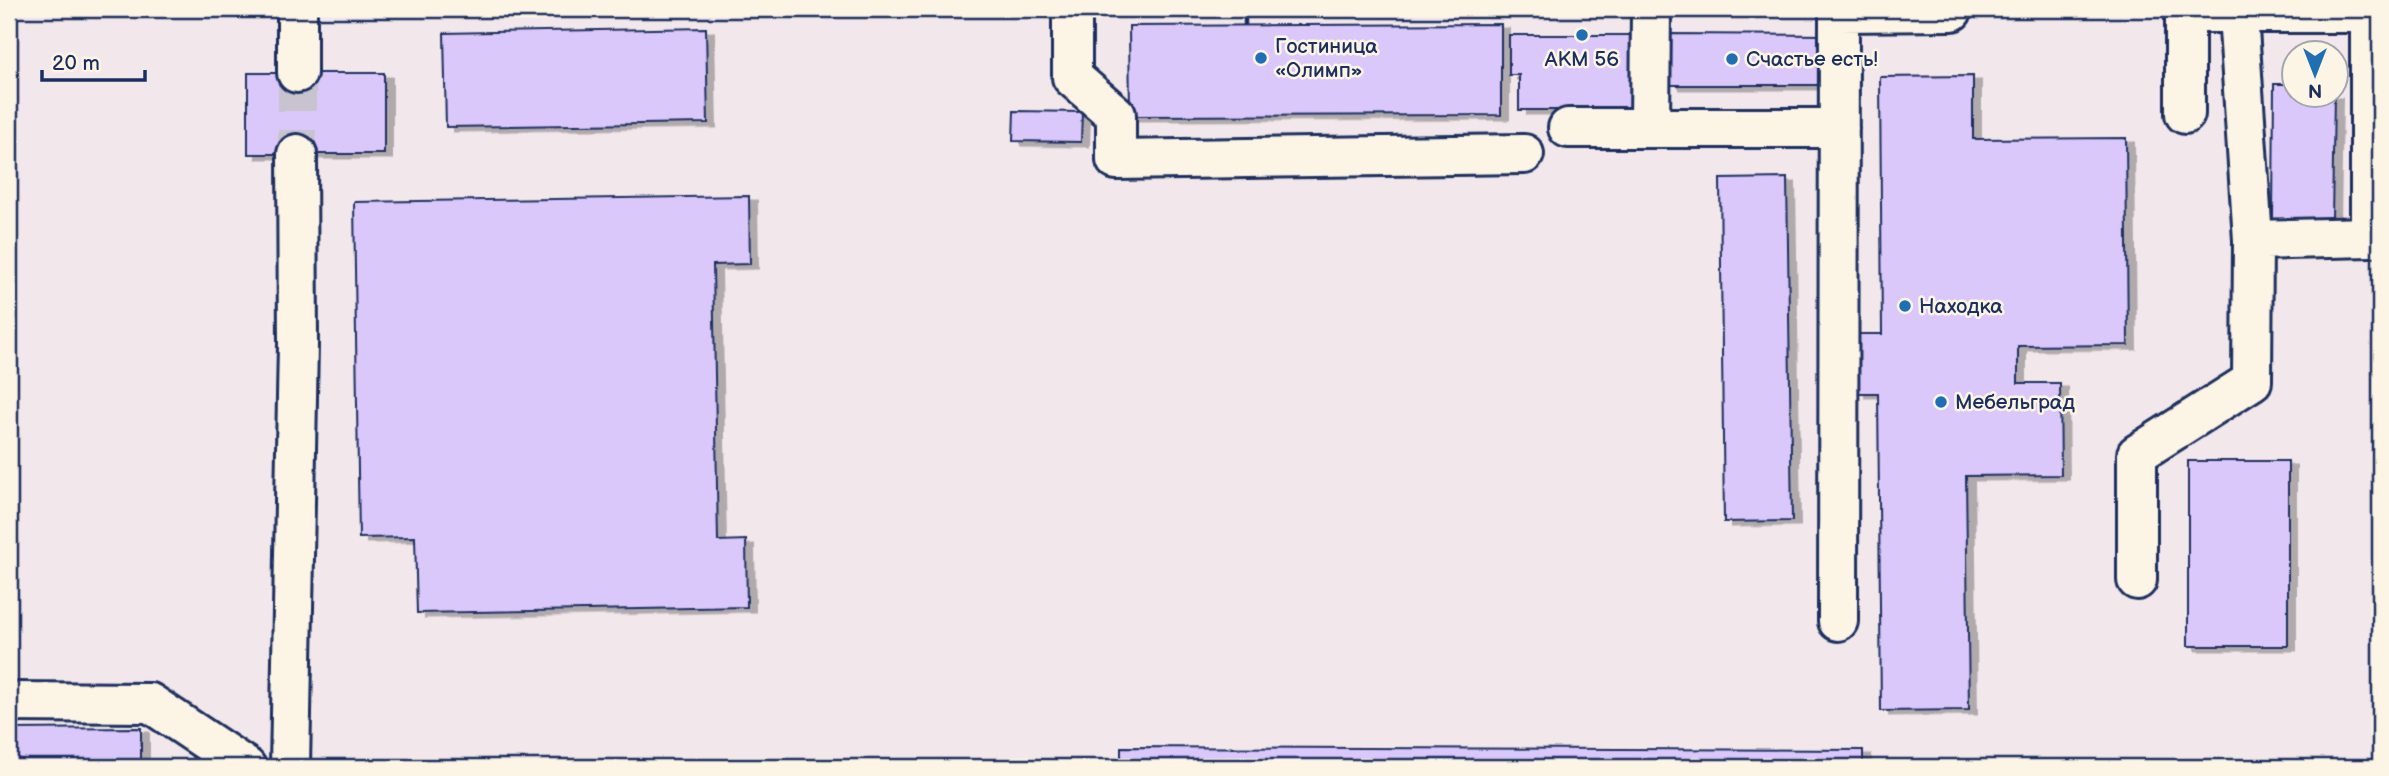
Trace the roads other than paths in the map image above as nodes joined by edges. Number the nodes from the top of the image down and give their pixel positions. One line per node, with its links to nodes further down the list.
1 (297, 9): 10 (lane)
2 (1072, 9): 16 (lane)
3 (1651, 9): 13 (lane)
4 (1839, 10): 5 (lane); 14 (lane)
5 (1952, 11)
6 (2185, 11): 9 (lane); 11 (lane)
7 (2278, 11): 8 (lane); 9 (lane)
8 (2375, 13): 17 (lane)
9 (2238, 14): 17 (lane)
10 (297, 73)
11 (2185, 114)
12 (1568, 128): 13 (lane)
13 (1650, 128): 14 (lane)
14 (1839, 128): 19 (lane)
15 (297, 154): 22 (lane)
16 (1524, 154)
17 (2253, 240): 18 (lane)
18 (2137, 580)
19 (1838, 621)
20 (9, 702): 21 (lane)
21 (246, 767)
22 (290, 767)

